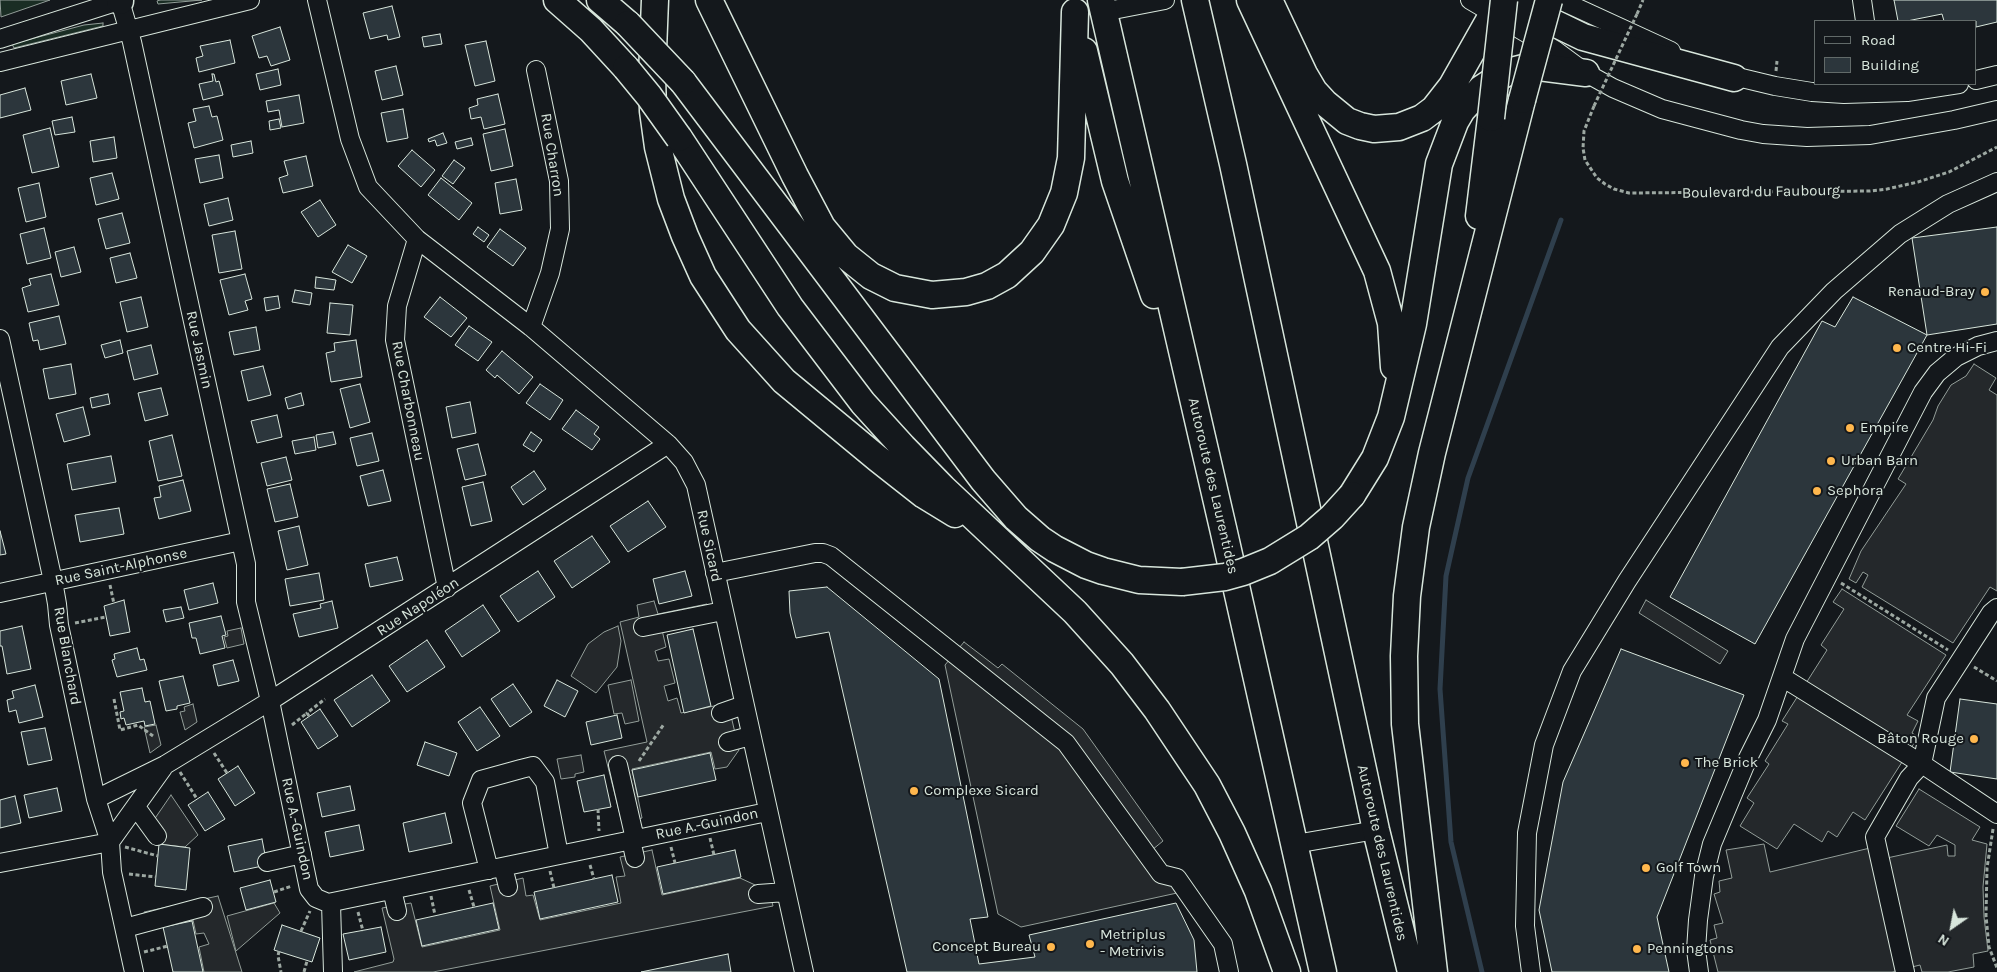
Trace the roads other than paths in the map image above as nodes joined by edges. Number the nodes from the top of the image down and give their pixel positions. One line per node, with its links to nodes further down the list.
1 (121, 0): 20 (street, Rue Jasmin); 21 (street)
2 (250, 0): 20 (street)
3 (317, 0): 32 (street)
4 (558, 0): 41 (highway, bridge)
5 (600, 0): 37 (highway, bridge)
6 (1166, 0): 17 (street)
7 (1195, 0): 62 (highway, Autoroute des Laurentides)
8 (1250, 0): 37 (highway)
9 (1268, 0): 18 (highway)
10 (1470, 0): 18 (street)
11 (1549, 0): 33 (highway, bridge)
12 (1560, 0): 26 (street)
13 (1862, 0): 19 (street)
14 (652, 3): 41 (highway)
15 (716, 6): 16 (highway)
16 (1073, 6): 38 (highway)
17 (1102, 6): 38 (highway, Autoroute des Laurentides)
18 (1498, 7): 24 (street); 26 (highway); 33 (highway, bridge)
19 (1864, 20)
20 (128, 29): 22 (street); 40 (street, Rue Jasmin)
21 (0, 39)
22 (0, 62)
23 (536, 70): 34 (street, Rue Charron)
24 (1586, 73): 30 (street); 37 (highway)
25 (1997, 75): 27 (street)
26 (1734, 78): 29 (street)
27 (1977, 80)
28 (1954, 85): 29 (street)
29 (1874, 89)
30 (1997, 110)
31 (1997, 182): 89 (street)
32 (417, 239): 34 (street, Rue Sicard); 44 (street, Rue Charbonneau)
33 (1470, 304): 88 (highway)
34 (531, 327): 39 (street, Rue Sicard)
35 (0, 339): 43 (street, Rue Blanchard)
36 (1997, 341): 49 (street)
37 (1396, 390)
38 (1199, 426): 66 (highway, Autoroute des Laurentides)
39 (668, 444): 42 (street, Rue Sicard); 44 (street, Rue Napoléon)
40 (241, 541): 43 (street, Rue Saint-Alphonse); 50 (street, Rue Jasmin)
41 (1010, 550): 85 (highway)
42 (715, 573): 47 (street, Rue Sicard); 84 (street)
43 (53, 581): 45 (street, Rue Saint-Alphonse); 58 (street, Rue Blanchard)
44 (447, 588): 50 (street, Rue Napoléon)
45 (0, 593)
46 (1997, 608): 56 (street)
47 (724, 611): 48 (street); 51 (street, Rue Sicard)
48 (643, 627)
49 (1782, 677): 56 (street); 90 (street)
50 (270, 701): 55 (street, Rue Napoléon); 67 (street, Rue A.-Guindon)
51 (744, 706): 52 (street); 53 (street, Rue Sicard)
52 (721, 713)
53 (750, 736): 54 (street); 60 (street, Rue Sicard)
54 (728, 742)
55 (169, 763): 58 (street, Rue Napoléon); 59 (street, Rue Napoléon)
56 (1922, 764): 61 (street); 91 (street)
57 (618, 765): 64 (street)
58 (96, 799): 65 (street, Rue Blanchard)
59 (136, 807): 63 (street); 65 (street, Rue Napoléon)
60 (767, 812): 64 (street, Rue A.-Guindon); 75 (street, Rue Sicard)
61 (1996, 819)
62 (1376, 830): 66 (street); 87 (highway, Autoroute des Laurentides)
63 (157, 836)
64 (633, 840): 68 (street, Rue A.-Guindon); 69 (street)
65 (110, 842): 71 (street); 80 (street, Rue Blanchard)
66 (1295, 844): 86 (highway, Autoroute des Laurentides)
67 (302, 854): 70 (street); 77 (street, Rue A.-Guindon)
68 (559, 855): 72 (street, Rue A.-Guindon); 72 (street)
69 (636, 858)
70 (266, 862)
71 (0, 863)
72 (496, 868): 73 (street); 74 (street, Rue A.-Guindon)
73 (508, 887)
74 (392, 890): 77 (street, Rue A.-Guindon); 79 (street)
75 (786, 892): 76 (street); 83 (street, Rue Sicard)
76 (758, 894)
77 (323, 900): 82 (street)
78 (203, 907): 80 (street)
79 (397, 911)
80 (125, 928): 81 (street, Rue Blanchard)
81 (133, 964)
82 (333, 972)
83 (804, 972)
84 (1229, 972)
85 (1287, 972)
86 (1323, 972)
87 (1411, 972)
88 (1434, 972)
89 (1531, 972)
90 (1699, 972)
91 (1905, 972)

